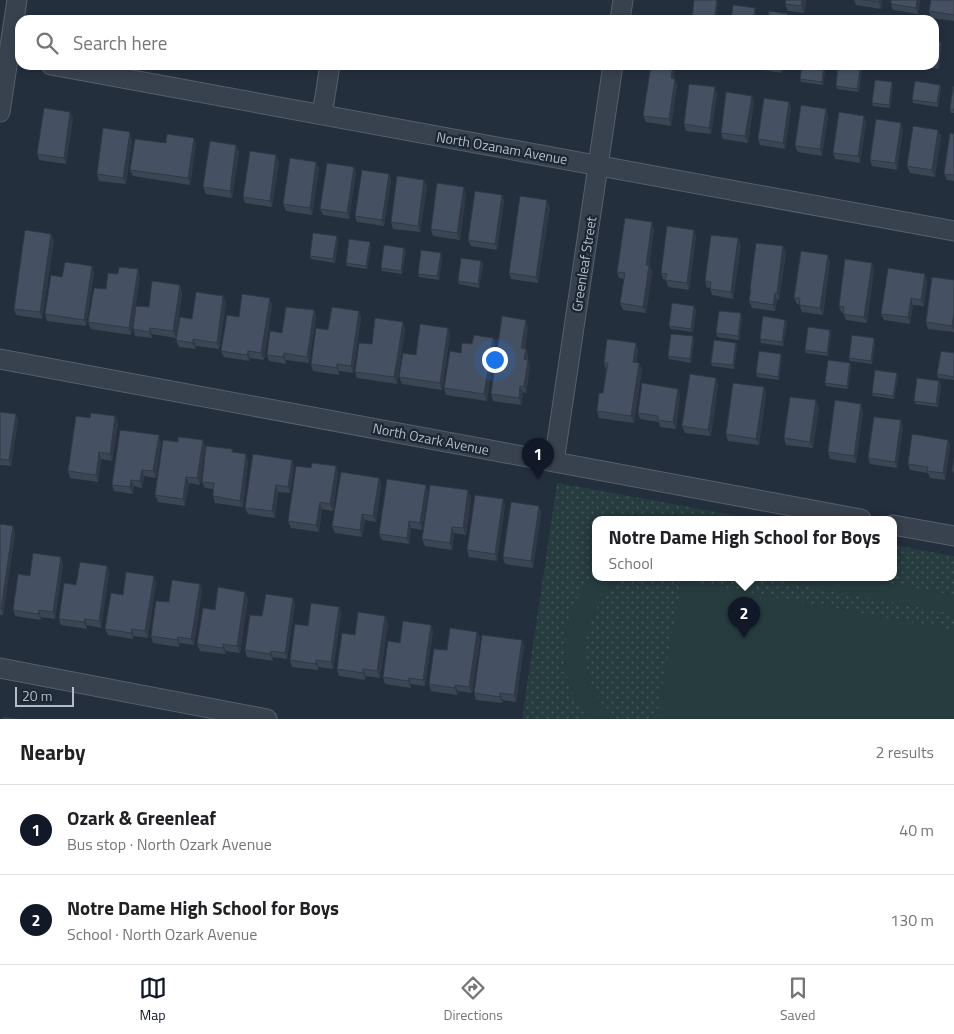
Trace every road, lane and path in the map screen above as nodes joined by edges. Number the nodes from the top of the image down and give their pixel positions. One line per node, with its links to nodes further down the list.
1 (16, 0): 4 (street)
2 (623, 0): 3 (street)
3 (621, 15)
4 (9, 57): 8 (street)
5 (78, 70): 9 (street, North Ozanam Avenue)
6 (329, 70): 9 (street)
7 (612, 70): 10 (street, Greenleaf Street)
8 (0, 112)
9 (322, 115): 10 (street, North Ozanam Avenue)
10 (599, 166): 11 (street, North Ozanam Avenue); 13 (street, Greenleaf Street)
11 (954, 231)
12 (0, 360): 13 (street, North Ozark Avenue)
13 (554, 462): 14 (street, North Ozark Avenue)
14 (845, 516)
15 (897, 526): 16 (street)
16 (954, 536)
17 (0, 668): 18 (street)
18 (267, 719)

